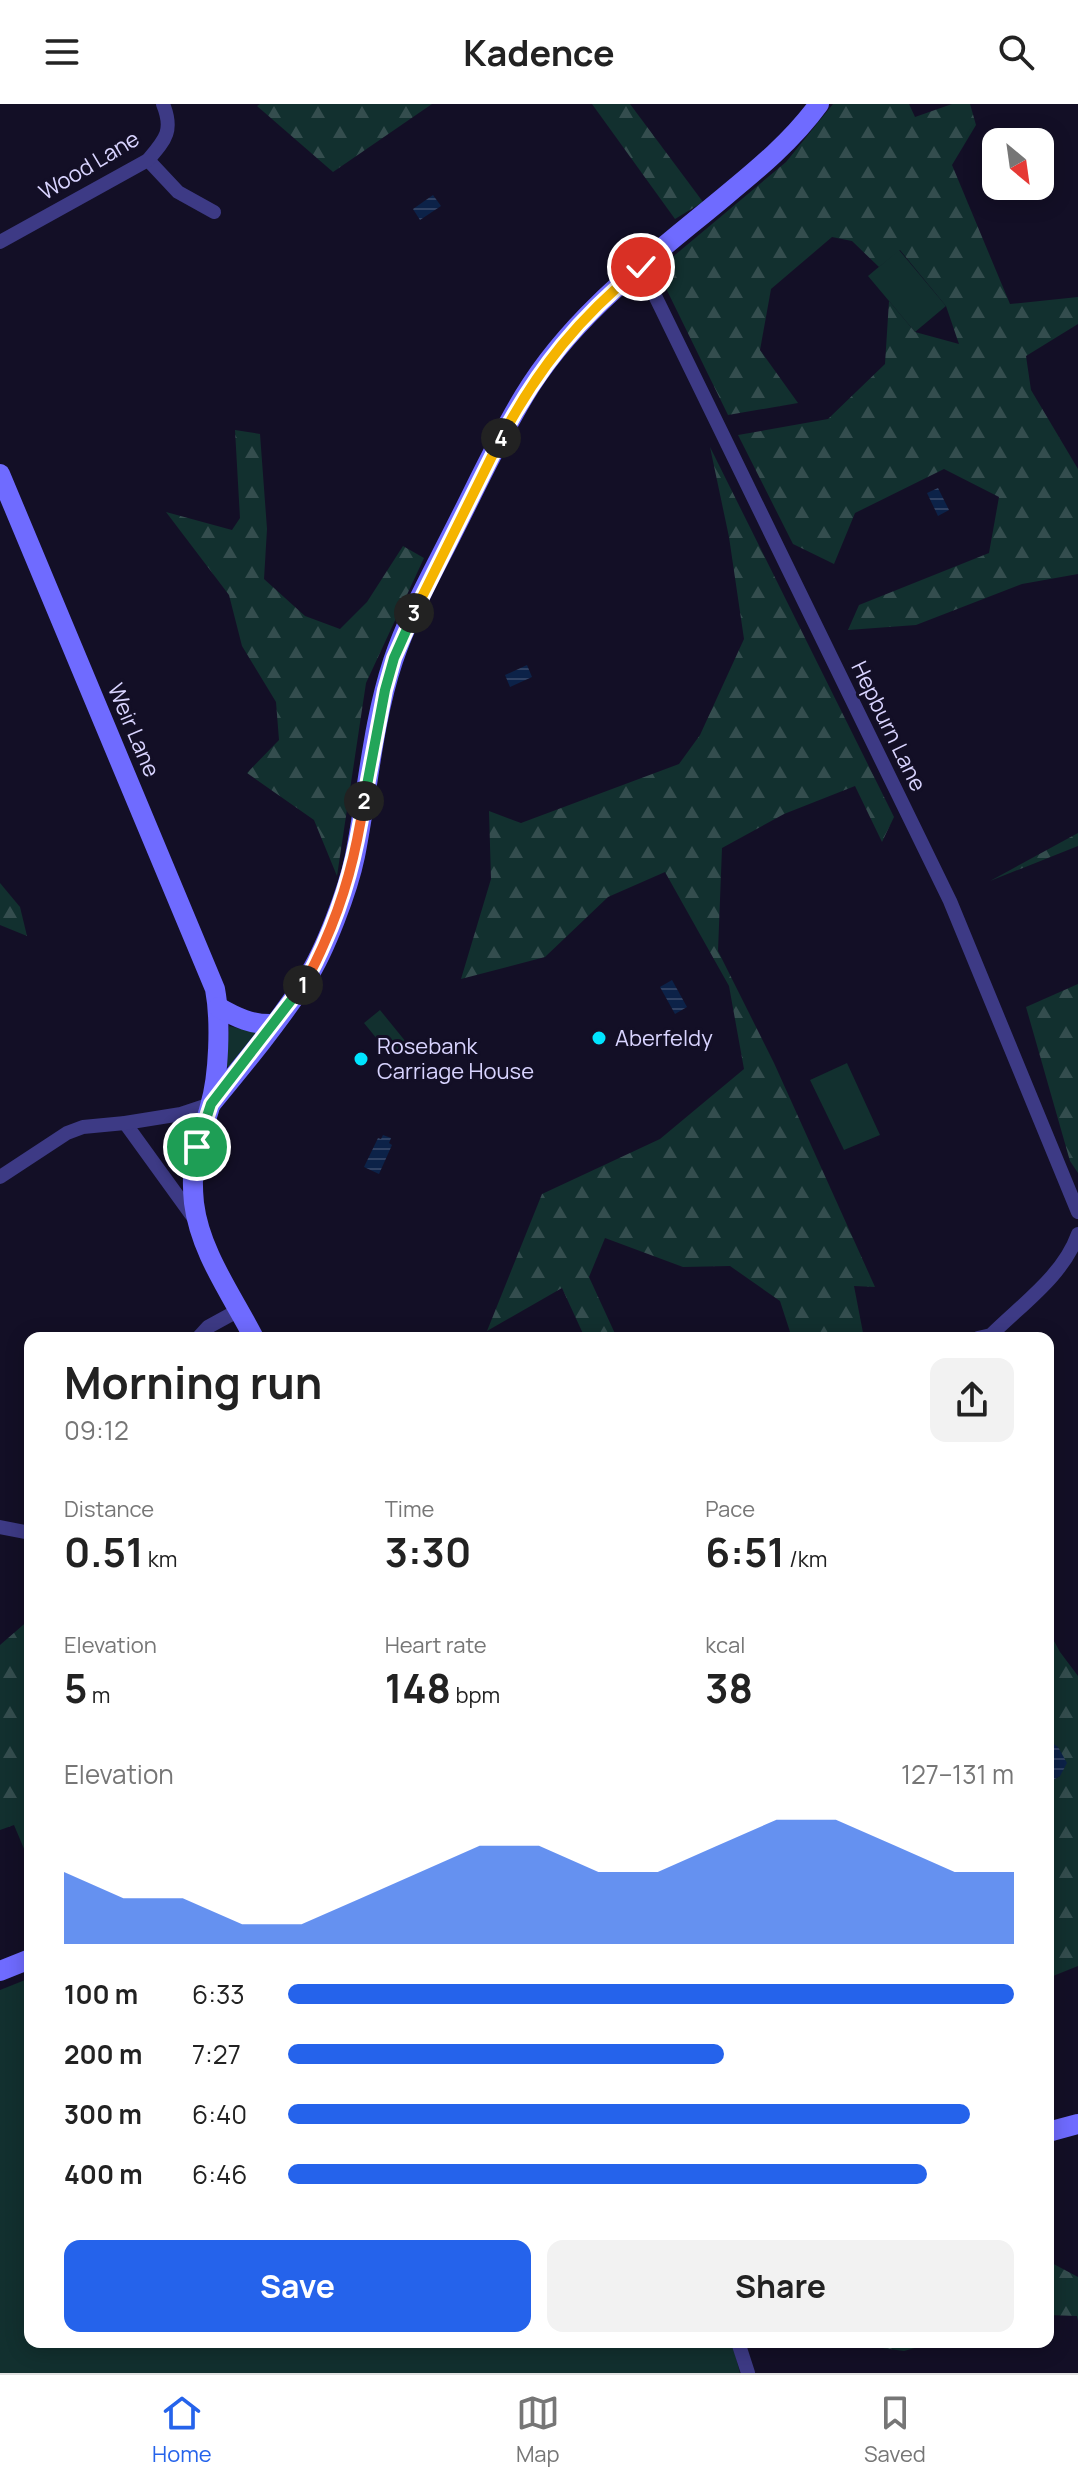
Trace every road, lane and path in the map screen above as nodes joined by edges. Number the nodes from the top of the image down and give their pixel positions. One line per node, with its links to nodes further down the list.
1 (163, 104): 3 (street, Wood Lane)
2 (819, 104): 6 (main road)
3 (148, 160): 4 (street); 5 (street, Wood Lane)
4 (214, 212)
5 (0, 242)
6 (641, 267): 9 (main road); 13 (street, Hepburn Lane)
7 (0, 474): 8 (main road, Weir Lane)
8 (218, 1007): 9 (main road); 10 (main road, Weir Lane)
9 (274, 1024): 10 (main road)
10 (211, 1104): 11 (street); 14 (main road)
11 (125, 1123): 12 (street); 14 (street)
12 (0, 1177)
13 (1078, 1212)
14 (197, 1222): 16 (main road)
15 (1078, 1234): 19 (street)
16 (239, 1310): 17 (street); 18 (main road)
17 (203, 1332)
18 (251, 1332)
19 (992, 1332)
20 (0, 1527): 21 (street)
21 (24, 1532)
22 (24, 1961): 23 (main road)
23 (0, 1971)
24 (1078, 2124): 25 (main road)
25 (1054, 2130)
26 (740, 2348): 27 (street)
27 (748, 2373)

